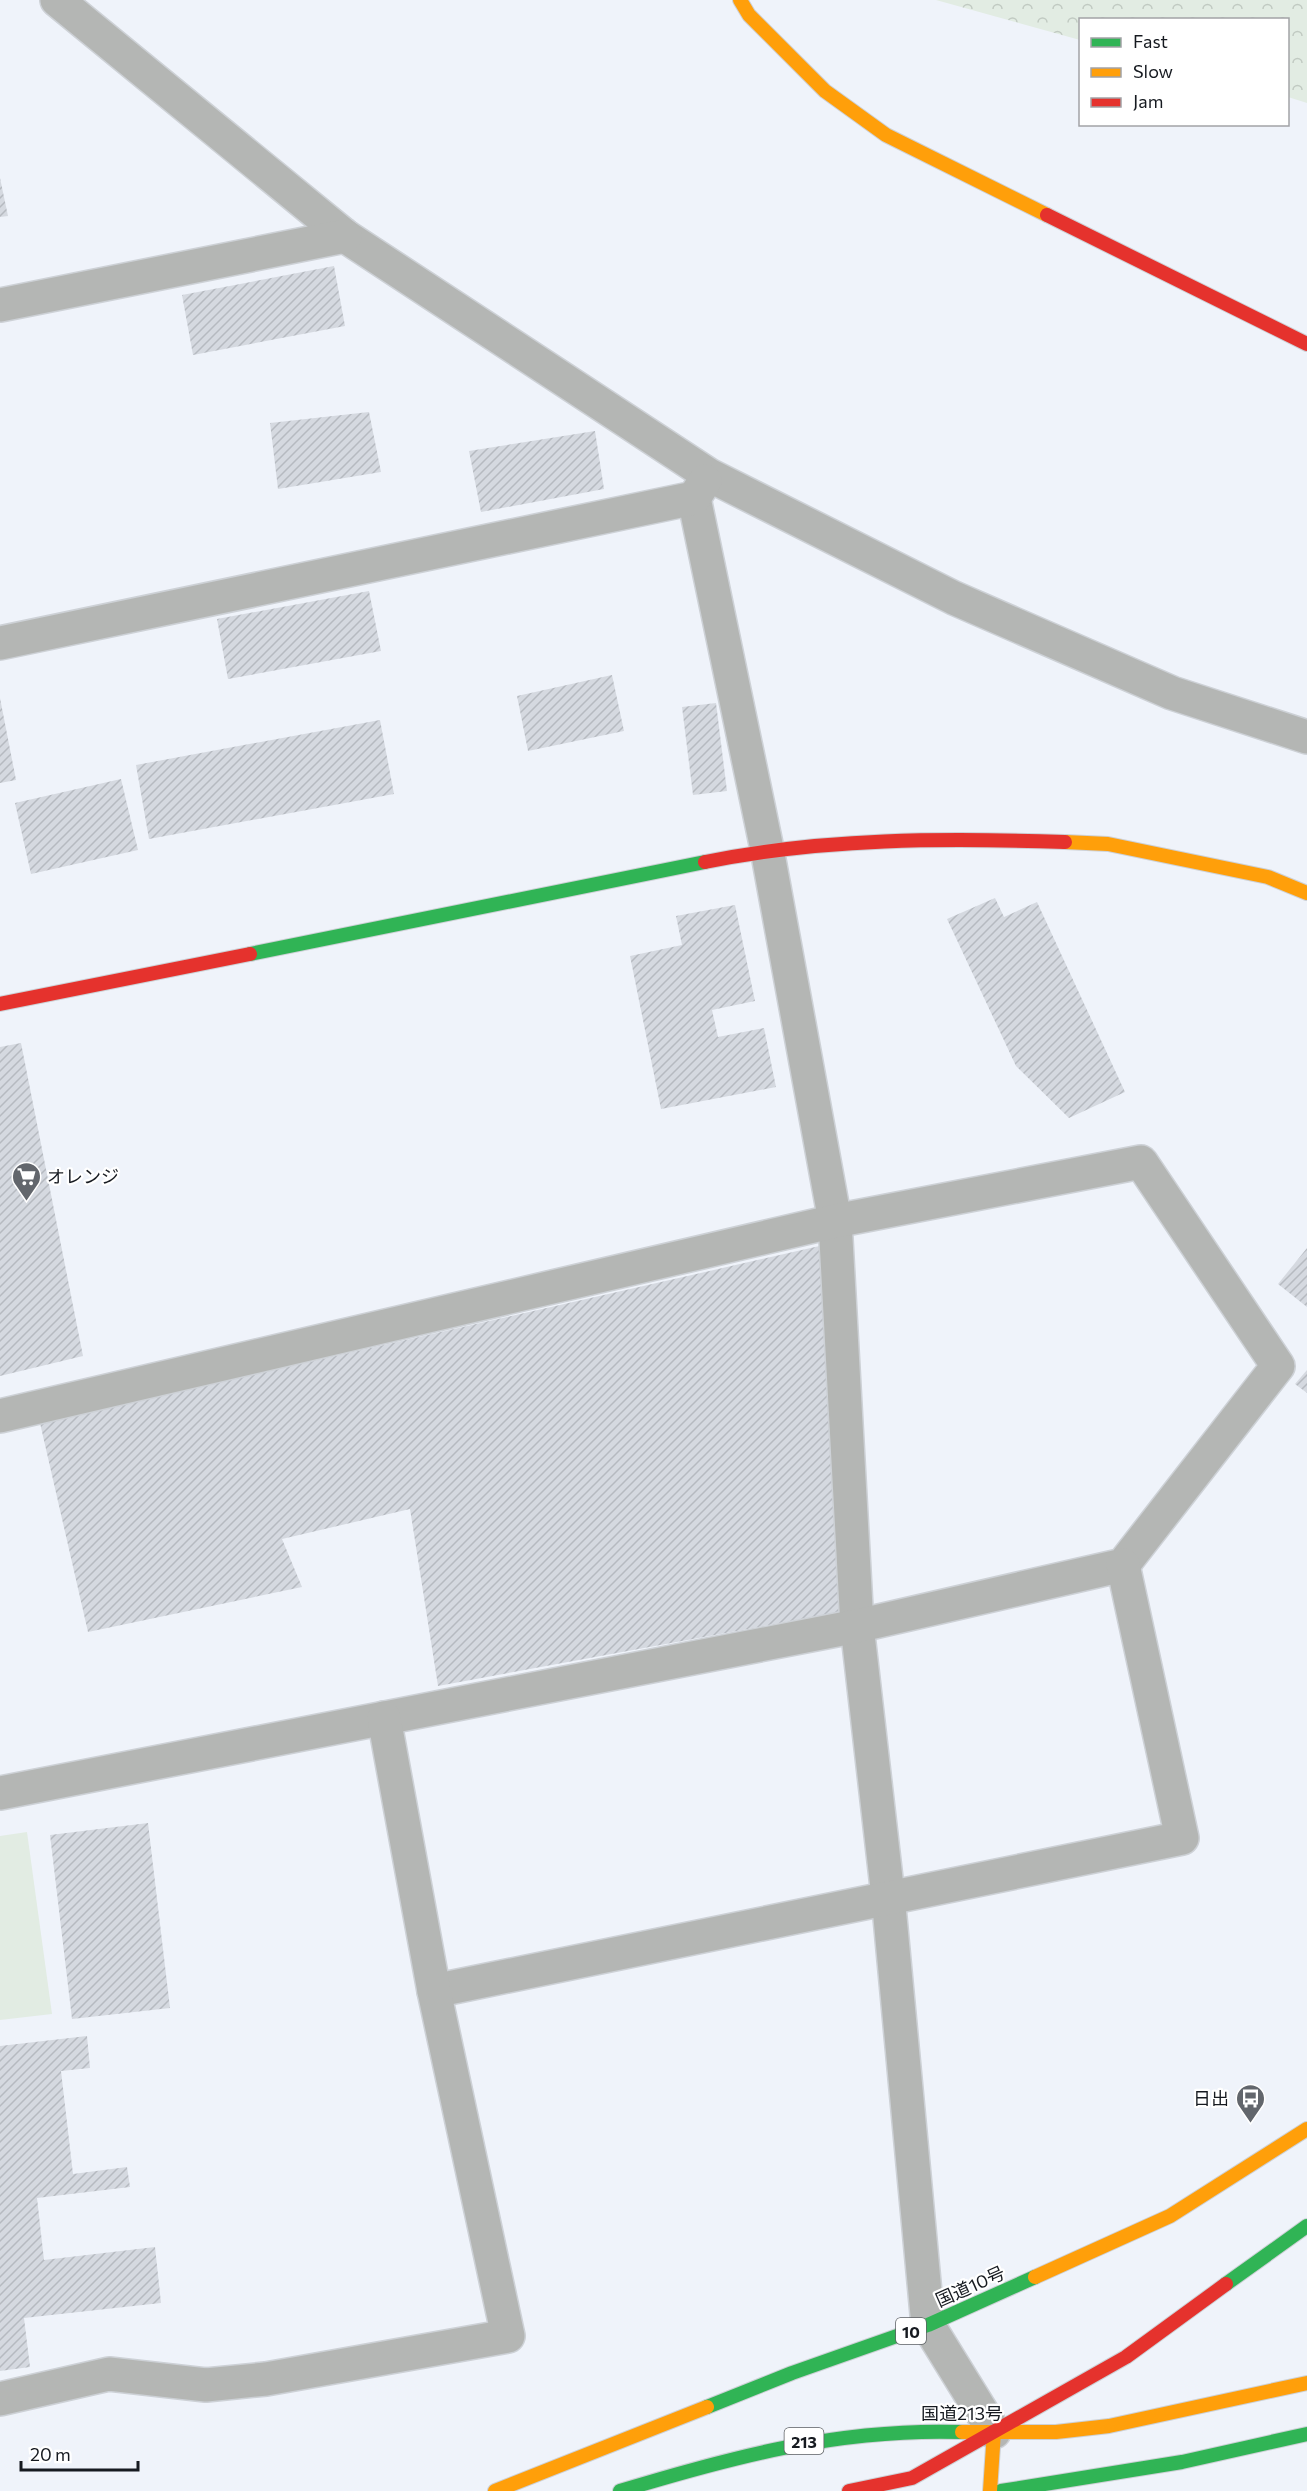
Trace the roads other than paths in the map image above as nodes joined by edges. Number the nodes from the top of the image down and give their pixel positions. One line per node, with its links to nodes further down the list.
1 (57, 0): 3 (street)
2 (740, 0): 5 (main road)
3 (345, 236): 4 (street); 6 (street)
4 (0, 305)
5 (1307, 344)
6 (701, 487): 7 (street); 8 (street); 9 (street)
7 (0, 643)
8 (1307, 737)
9 (767, 849): 10 (main road); 11 (main road); 12 (street)
10 (1307, 893)
11 (0, 1004)
12 (835, 1221): 13 (street); 14 (street); 15 (street)
13 (0, 1416)
14 (1123, 1565): 15 (street); 18 (street)
15 (856, 1626): 16 (street); 18 (street)
16 (384, 1718): 17 (street); 19 (street)
17 (0, 1793)
18 (888, 1896): 19 (street); 22 (street)
19 (434, 1991): 24 (street)
20 (1307, 2129): 22 (main road, 国道10号 / 10)
21 (1307, 2226): 25 (main road)
22 (928, 2325): 25 (street); 27 (main road, 国道10号 / 10)
23 (1307, 2383): 25 (main road, 国道213号 / 213)
24 (0, 2399)
25 (994, 2432): 28 (main road, 国道213号 / 213); 29 (main road); 30 (main road)
26 (1307, 2434): 31 (main road)
27 (495, 2491)
28 (620, 2491)
29 (849, 2491)
30 (990, 2491)
31 (1001, 2491)

